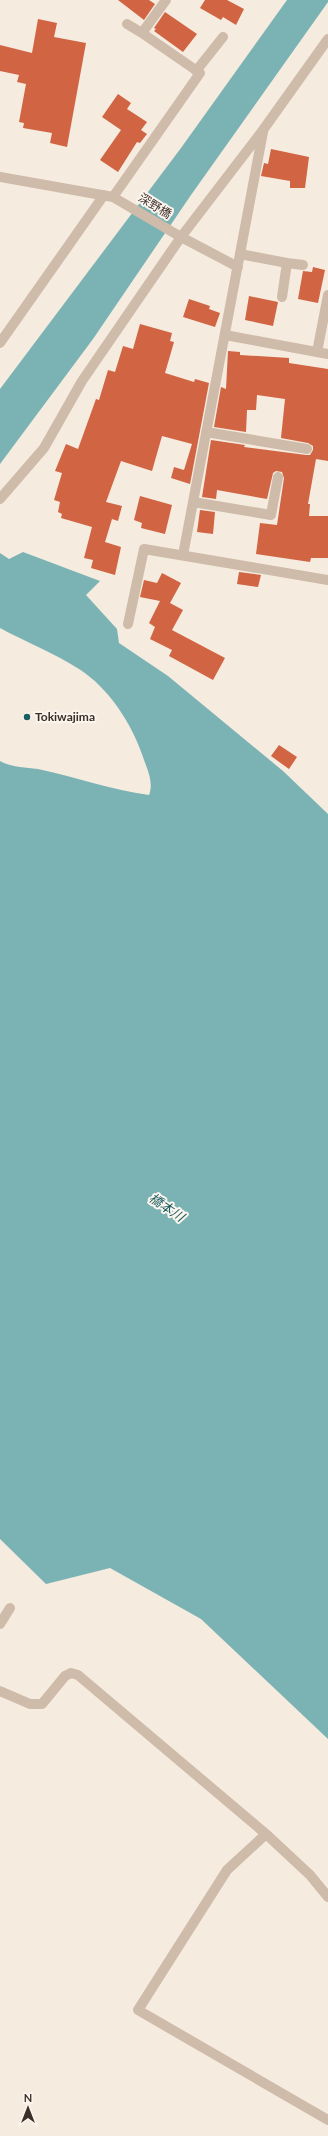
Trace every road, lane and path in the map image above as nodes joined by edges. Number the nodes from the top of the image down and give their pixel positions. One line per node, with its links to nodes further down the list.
1 (166, 0): 3 (street)
2 (127, 24): 3 (street)
3 (142, 33): 6 (street)
4 (223, 37): 6 (street)
5 (328, 39): 7 (street)
6 (196, 71): 9 (street)
7 (263, 130): 10 (street); 11 (street)
8 (0, 177): 9 (street, 深野橋)
9 (108, 196): 10 (street, 深野橋); 18 (street)
10 (177, 235): 14 (street, 深野橋); 24 (street)
11 (240, 254): 12 (street); 14 (street)
12 (287, 263): 13 (street); 16 (street)
13 (303, 265)
14 (238, 267): 17 (street)
15 (328, 295): 19 (street)
16 (282, 297)
17 (225, 335): 19 (street); 21 (street)
18 (0, 343)
19 (317, 352): 20 (street)
20 (328, 354)
21 (206, 432): 22 (street); 25 (street)
22 (307, 449)
23 (278, 477): 25 (street)
24 (0, 499)
25 (194, 502): 26 (street)
26 (183, 555): 27 (street); 28 (street)
27 (328, 580)
28 (128, 624)
29 (10, 1608): 30 (street)
30 (0, 1624)
31 (0, 1691): 32 (street)
32 (266, 1834): 33 (street); 34 (street)
33 (328, 1897)
34 (328, 2120)

